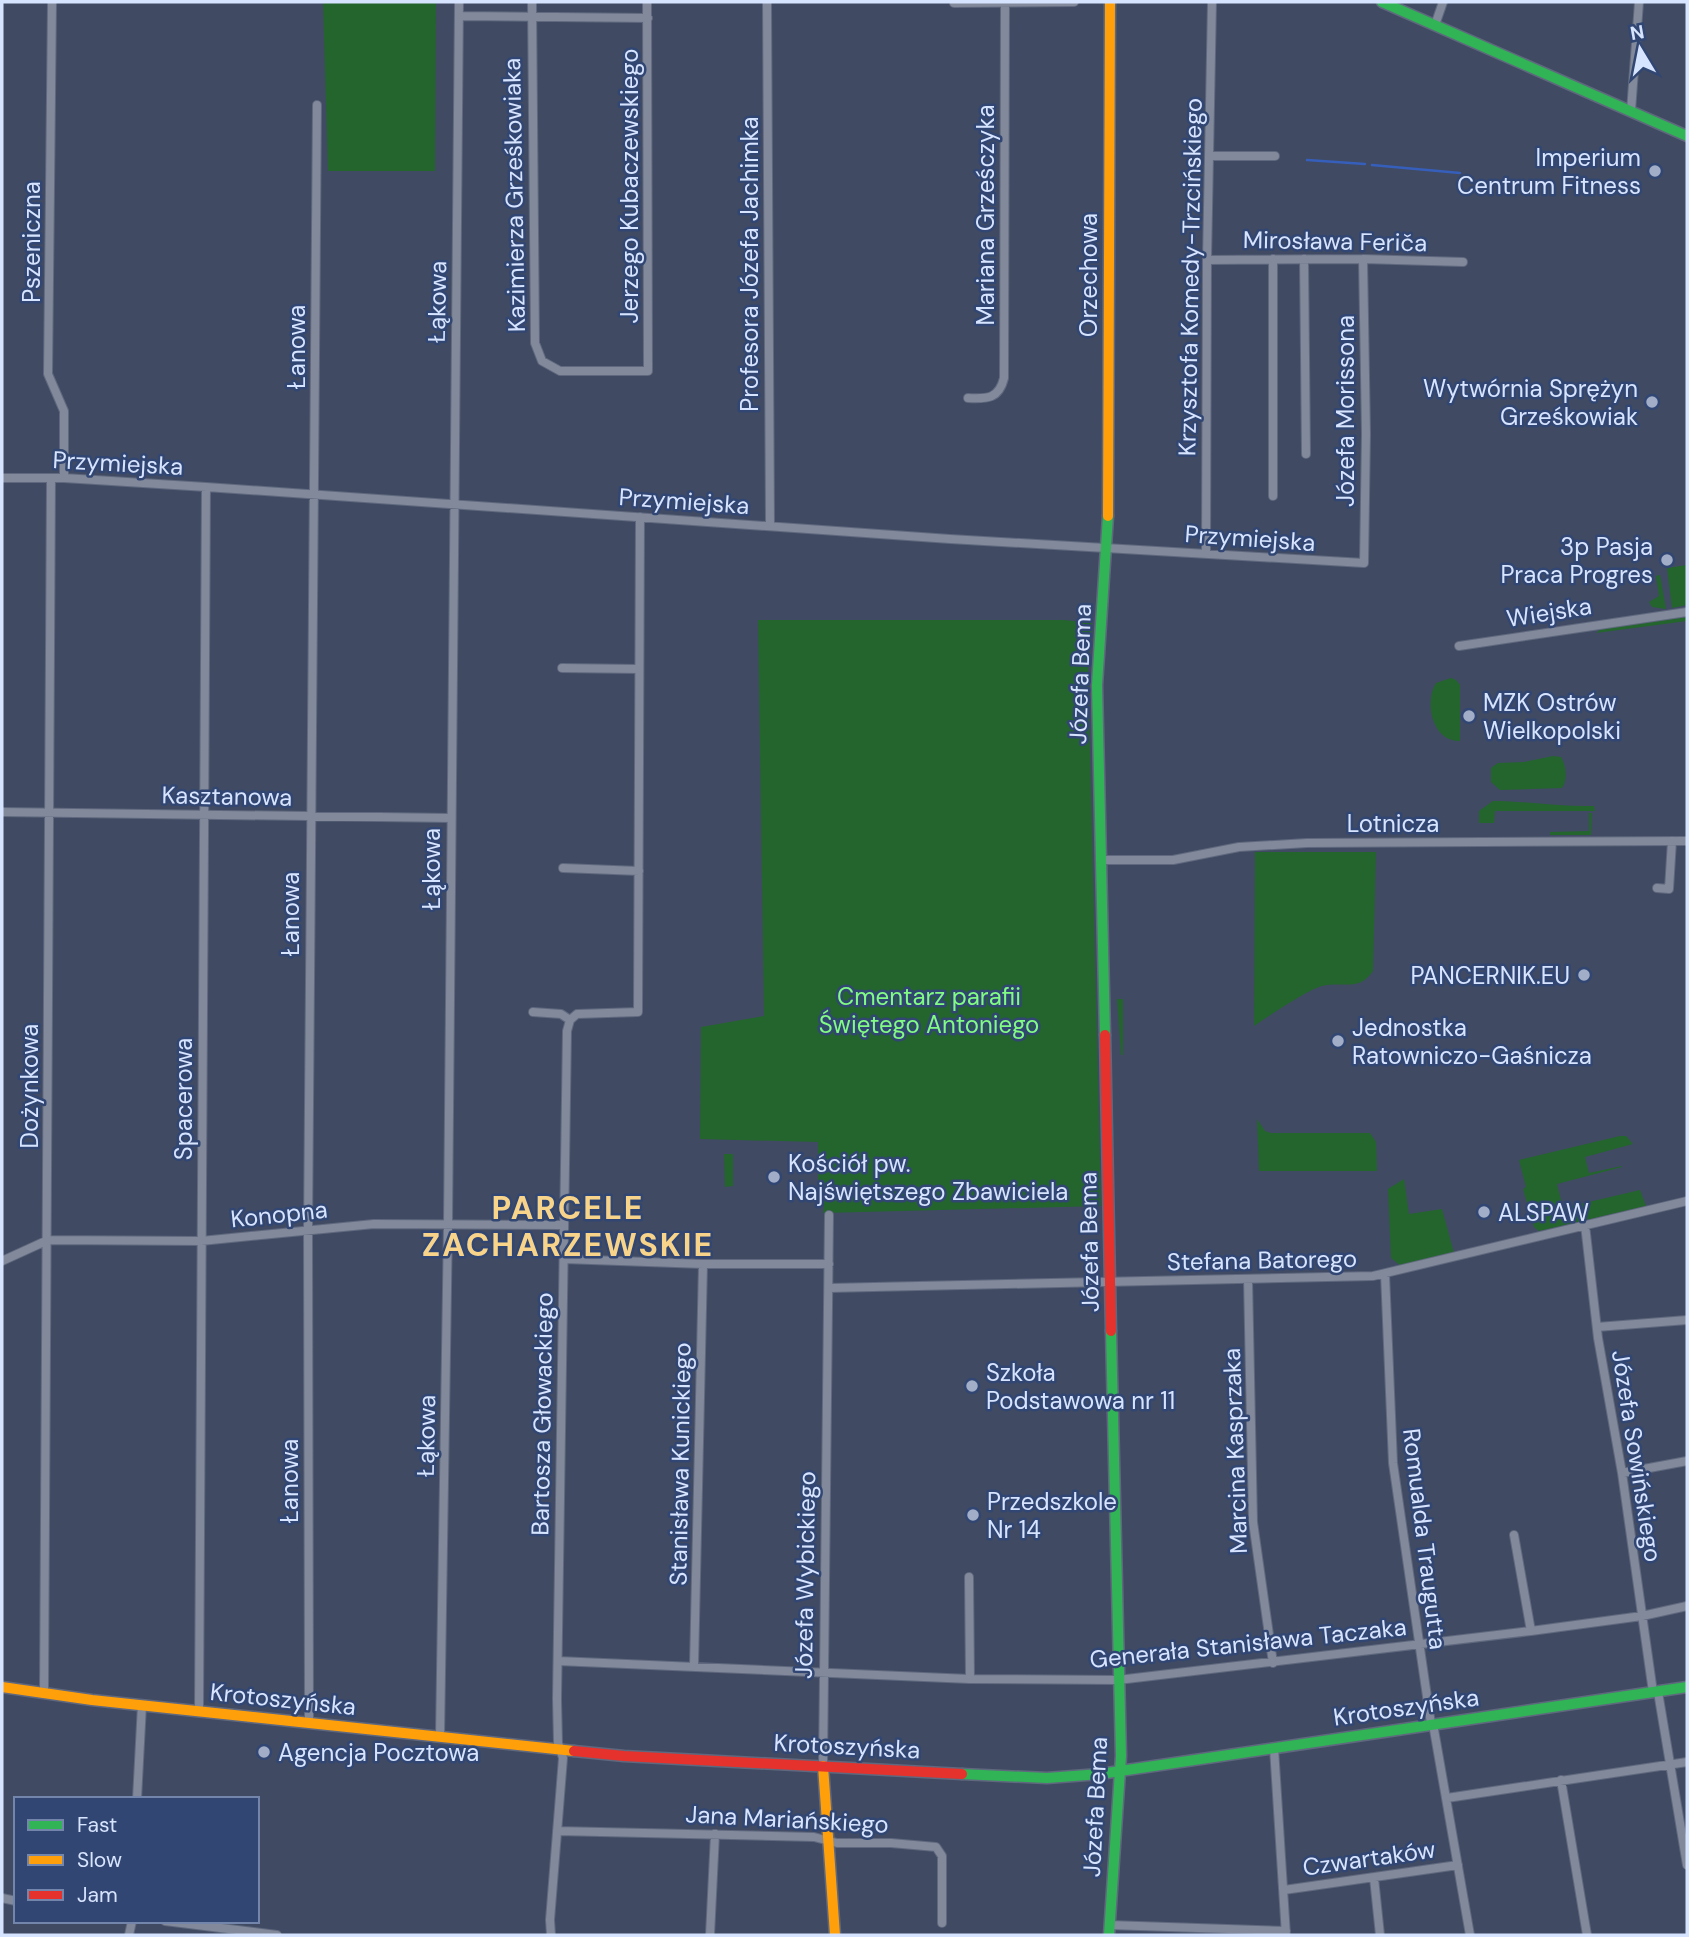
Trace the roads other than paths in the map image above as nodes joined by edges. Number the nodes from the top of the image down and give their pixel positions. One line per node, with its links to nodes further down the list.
1 (52, 2): 33 (street, Pszeniczna)
2 (459, 2): 14 (street, Łąkowa)
3 (533, 2): 15 (street, Kazimierza Grześkowiaka)
4 (647, 2): 16 (street, Jerzego Kubaczewskiego)
5 (767, 2): 39 (street, Profesora Józefa Jachimka)
6 (1074, 2): 13 (street)
7 (1110, 2): 40 (street, Orzechowa)
8 (1212, 2): 21 (street, Krzysztofa Komedy-Trzcińskiego)
9 (1382, 2): 17 (street)
10 (1443, 2): 17 (street)
11 (1639, 2): 19 (street)
12 (954, 3): 13 (street)
13 (1005, 4): 29 (street, Mariana Grześczyka)
14 (459, 16): 15 (street); 37 (street, Łąkowa)
15 (532, 17): 16 (street); 28 (street, Kazimierza Grześkowiaka)
16 (648, 18): 28 (street, Jerzego Kubaczewskiego)
17 (1435, 25): 19 (street)
18 (317, 105): 35 (street, Łanowa)
19 (1631, 111): 20 (street)
20 (1687, 136)
21 (1211, 156): 22 (street); 26 (street, Krzysztofa Komedy-Trzcińskiego)
22 (1275, 156)
23 (1273, 259): 24 (street, Mirosława Feriča); 26 (street, Mirosława Feriča); 36 (street)
24 (1304, 259): 25 (street, Mirosława Feriča); 30 (street)
25 (1363, 259): 27 (street, Mirosława Feriča); 42 (street, Józefa Morissona)
26 (1207, 260): 41 (street, Krzysztofa Komedy-Trzcińskiego)
27 (1463, 262)
28 (648, 371)
29 (968, 398)
30 (1306, 454)
31 (2, 478): 32 (street, Przymiejska)
32 (51, 478): 33 (street, Przymiejska); 48 (street, Dożynkowa)
33 (64, 478): 34 (street, Przymiejska)
34 (206, 487): 35 (street, Przymiejska); 49 (street, Spacerowa)
35 (314, 496): 37 (street, Przymiejska); 50 (street, Łanowa)
36 (1273, 496)
37 (454, 506): 38 (street, Przymiejska); 51 (street, Łąkowa)
38 (640, 517): 39 (street, Przymiejska); 46 (street)
39 (770, 526): 40 (street, Przymiejska)
40 (1108, 548): 41 (street, Przymiejska); 54 (street, Józefa Bema)
41 (1206, 553): 42 (street, Przymiejska)
42 (1364, 564)
43 (1687, 612): 44 (street, Wiejska)
44 (1459, 646)
45 (562, 668): 46 (street)
46 (639, 669): 56 (street)
47 (2, 812): 48 (street, Kasztanowa)
48 (49, 812): 49 (street, Kasztanowa); 66 (street, Dożynkowa)
49 (205, 815): 50 (street, Kasztanowa); 67 (street, Spacerowa)
50 (310, 817): 51 (street, Kasztanowa); 65 (street, Łanowa)
51 (451, 818): 62 (street, Łąkowa)
52 (1672, 841): 53 (street, Lotnicza); 54 (street, Lotnicza); 57 (street)
53 (1687, 841)
54 (1101, 860): 74 (street, Józefa Bema)
55 (563, 868): 56 (street)
56 (639, 871): 59 (street)
57 (1657, 888)
58 (533, 1012): 59 (street)
59 (570, 1020): 63 (street, Bartosza Głowackiego)
60 (1687, 1201): 64 (street, Stefana Batorego)
61 (829, 1215): 71 (street, Józefa Wybickiego)
62 (448, 1224): 63 (street, Konopna); 65 (street, Konopna); 100 (street, Łąkowa)
63 (563, 1225): 68 (street, Bartosza Głowackiego)
64 (1585, 1225): 72 (street, Stefana Batorego); 77 (street, Józefa Sowińskiego)
65 (308, 1230): 67 (street, Konopna); 98 (street, Łanowa)
66 (48, 1241): 67 (street, Konopna); 69 (street, Konopna); 95 (street, Dożynkowa)
67 (201, 1241): 97 (street, Spacerowa)
68 (564, 1259): 70 (street); 86 (street, Bartosza Głowackiego)
69 (2, 1261)
70 (703, 1264): 71 (street); 88 (street, Stanisława Kunickiego)
71 (829, 1264): 75 (street, Józefa Wybickiego)
72 (1385, 1274): 73 (street, Stefana Batorego); 85 (street, Romualda Traugutta)
73 (1248, 1279): 74 (street, Stefana Batorego); 87 (street, Marcina Kasprzaka)
74 (1111, 1283): 75 (street, Stefana Batorego); 91 (street, Józefa Bema)
75 (829, 1288): 89 (street, Józefa Wybickiego)
76 (1687, 1320): 77 (street)
77 (1597, 1327): 79 (street, Józefa Sowińskiego)
78 (1687, 1461): 79 (street)
79 (1622, 1473): 83 (street, Józefa Sowińskiego)
80 (1514, 1535): 84 (street)
81 (970, 1577): 90 (street)
82 (1687, 1606): 83 (street, Generała Stanisława Taczaka)
83 (1642, 1616): 84 (street, Generała Stanisława Taczaka); 94 (street, Józefa Sowińskiego)
84 (1531, 1631): 85 (street, Generała Stanisława Taczaka)
85 (1419, 1644): 87 (street, Generała Stanisława Taczaka); 99 (street, Romualda Traugutta)
86 (558, 1661): 88 (street, Generała Stanisława Taczaka); 102 (street, Bartosza Głowackiego)
87 (1273, 1663): 91 (street, Generała Stanisława Taczaka)
88 (694, 1666): 89 (street, Generała Stanisława Taczaka)
89 (825, 1672): 90 (street, Generała Stanisława Taczaka); 105 (street, Józefa Wybickiego)
90 (970, 1679): 91 (street, Generała Stanisława Taczaka)
91 (1118, 1680): 106 (street, Józefa Bema)
92 (2, 1687): 95 (street, Krotoszyńska)
93 (1687, 1688): 94 (street, Krotoszyńska)
94 (1656, 1692): 99 (street, Krotoszyńska); 104 (street, Józefa Sowińskiego)
95 (44, 1694): 96 (street, Krotoszyńska)
96 (142, 1704): 97 (street, Krotoszyńska); 108 (street)
97 (199, 1711): 98 (street, Krotoszyńska)
98 (309, 1723): 100 (street, Krotoszyńska)
99 (1432, 1724): 101 (street, Krotoszyńska); 109 (street, Romualda Traugutta)
100 (440, 1737): 102 (street, Krotoszyńska)
101 (1274, 1748): 106 (street, Krotoszyńska); 116 (street)
102 (559, 1750): 105 (street, Krotoszyńska); 110 (street, Bartosza Głowackiego)
103 (1687, 1762): 104 (street)
104 (1670, 1764): 107 (street); 114 (street, Józefa Sowińskiego)
105 (822, 1766): 106 (street, Krotoszyńska); 112 (street, Józefa Wybickiego)
106 (1121, 1770): 119 (street, Józefa Bema)
107 (1560, 1780): 109 (street); 128 (street)
108 (138, 1797)
109 (1447, 1798): 113 (street, Romualda Traugutta)
110 (557, 1831): 111 (street, Jana Mariańskiego); 123 (street, Bartosza Głowackiego)
111 (715, 1834): 112 (street, Jana Mariańskiego); 124 (street)
112 (828, 1840): 118 (street, Jana Mariańskiego); 125 (street, Józefa Wybickiego)
113 (1458, 1865): 115 (street, Czwartaków); 127 (street, Romualda Traugutta)
114 (1687, 1866)
115 (1374, 1878): 116 (street, Czwartaków); 126 (street)
116 (1284, 1890): 121 (street)
117 (181, 1923): 122 (street)
118 (942, 1923)
119 (1109, 1930): 120 (street)
120 (1199, 1932): 121 (street)
121 (1286, 1933)
122 (277, 1935)
123 (551, 1935)
124 (710, 1935)
125 (835, 1935)
126 (1380, 1935)
127 (1471, 1935)
128 (1587, 1935)

